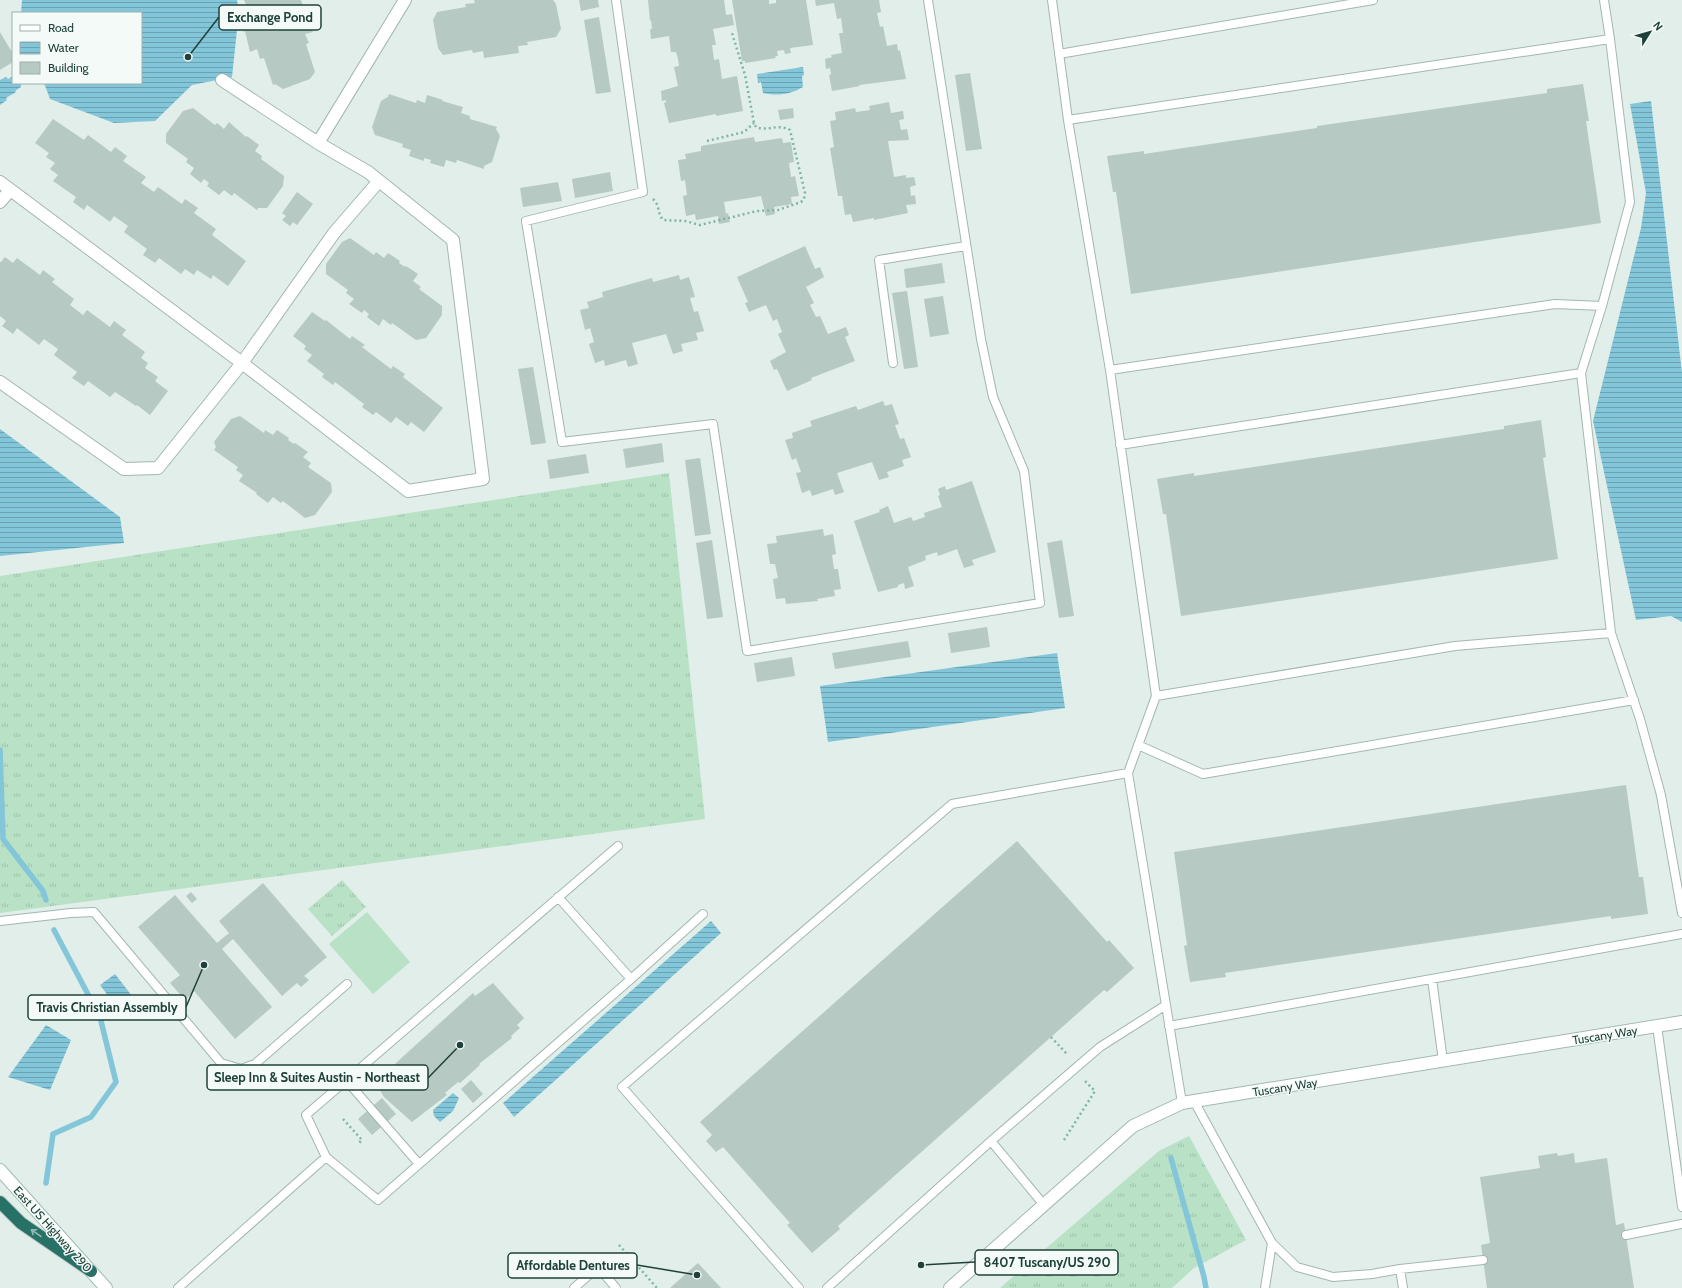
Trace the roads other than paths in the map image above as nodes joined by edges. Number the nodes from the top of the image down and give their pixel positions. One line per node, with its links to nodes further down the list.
1 (405, 0): 11 (street)
2 (616, 0): 16 (lane)
3 (928, 0): 16 (lane)
4 (1052, 0): 8 (lane)
5 (1373, 0): 8 (lane)
6 (1604, 0): 7 (lane)
7 (1610, 39): 10 (lane); 17 (lane)
8 (1059, 54): 10 (lane)
9 (222, 80): 11 (street)
10 (1068, 120): 20 (lane)
11 (318, 143): 12 (street)
12 (379, 181): 18 (street); 18 (street)
13 (0, 182): 14 (street)
14 (10, 190): 15 (street); 18 (street)
15 (0, 202)
16 (966, 246): 19 (lane)
17 (1602, 306): 20 (lane); 21 (lane)
18 (242, 363): 22 (street)
19 (893, 363)
20 (1110, 370): 23 (lane)
21 (1581, 373): 23 (lane); 24 (lane)
22 (0, 382)
23 (1120, 445): 25 (lane)
24 (1611, 633): 25 (lane); 26 (lane)
25 (1156, 696): 27 (lane)
26 (1634, 700): 27 (lane); 31 (lane)
27 (1138, 745): 28 (lane)
28 (1128, 773): 38 (lane); 62 (lane)
29 (618, 846): 30 (lane)
30 (558, 897): 35 (lane); 43 (lane)
31 (1682, 913)
32 (703, 914): 35 (lane)
33 (0, 920): 37 (lane)
34 (1682, 934): 36 (lane)
35 (632, 979): 47 (lane)
36 (1432, 979): 40 (lane); 42 (lane)
37 (347, 984)
38 (1166, 1005): 40 (lane); 45 (lane)
39 (1682, 1022): 41 (street, Tuscany Way)
40 (1170, 1026): 44 (lane)
41 (1657, 1026): 42 (street, Tuscany Way); 51 (lane)
42 (1443, 1061): 44 (street, Tuscany Way)
43 (346, 1080): 46 (lane); 47 (lane)
44 (1188, 1102): 50 (street, Tuscany Way); 54 (lane)
45 (991, 1141): 50 (lane); 63 (lane)
46 (326, 1157): 47 (lane); 59 (lane)
47 (419, 1164)
48 (0, 1170): 57 (street, East US Highway 290)
49 (0, 1202): 57 (highway, one-way to 49)
50 (1044, 1205): 64 (street, Tuscany Way)
51 (1682, 1207)
52 (1682, 1224): 53 (lane)
53 (1626, 1235)
54 (1272, 1243): 56 (lane); 65 (lane)
55 (1483, 1260): 56 (lane)
56 (1400, 1269): 66 (lane)
57 (91, 1271): 58 (street, East US Highway 290)
58 (106, 1288)
59 (178, 1288)
60 (574, 1288): 61 (lane)
61 (616, 1288)
62 (799, 1288)
63 (827, 1288)
64 (950, 1288)
65 (1265, 1288)
66 (1404, 1288)

